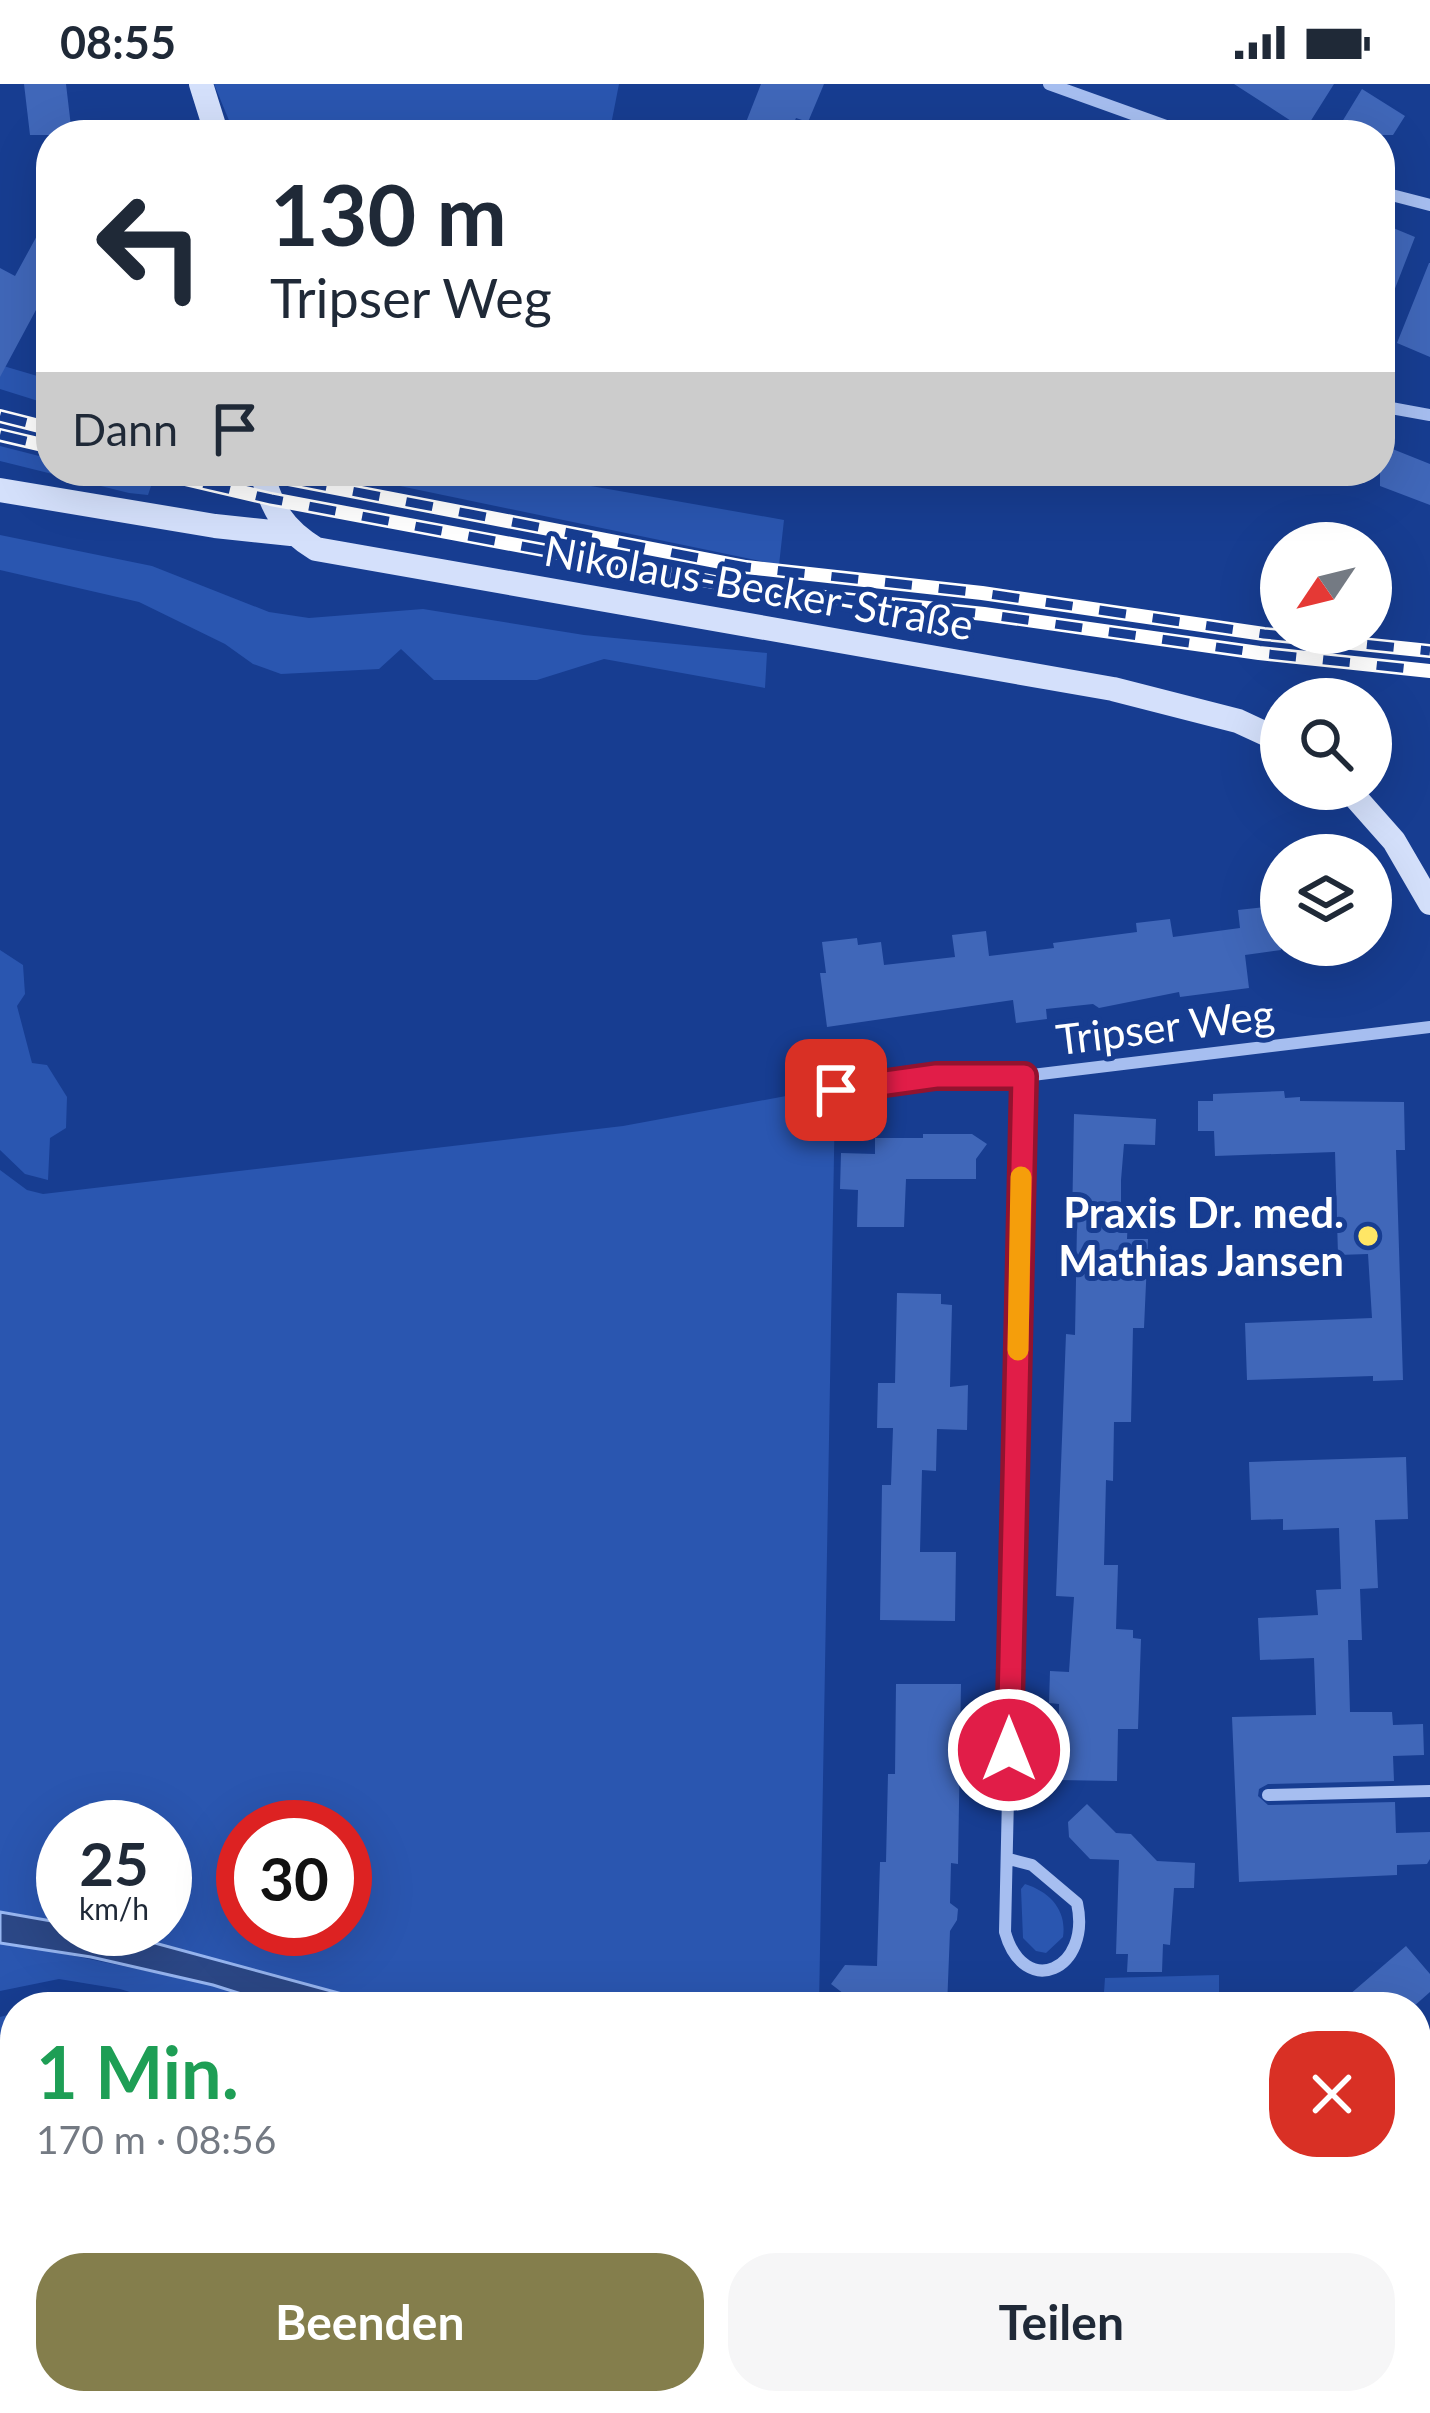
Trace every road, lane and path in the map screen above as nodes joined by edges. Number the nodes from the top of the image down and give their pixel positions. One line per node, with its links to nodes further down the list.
1 (201, 84): 3 (main road)
2 (1049, 84): 4 (street)
3 (212, 120)
4 (1149, 120)
5 (1395, 196): 6 (street)
6 (1430, 205)
7 (1395, 409): 8 (street)
8 (1430, 415)
9 (267, 486): 11 (main road)
10 (0, 490): 11 (main road, Nikolaus-Becker-Straße)
11 (292, 534): 12 (main road, Nikolaus-Becker-Straße)
12 (1260, 731)
13 (1367, 810): 14 (main road)
14 (1430, 903)
15 (1430, 1027): 16 (street, Tripser Weg)
16 (1024, 1076): 17 (street, Tripser Weg); 20 (street)
17 (836, 1090)
18 (1430, 1791): 19 (street)
19 (1268, 1795)
20 (1009, 1859): 20 (street)

